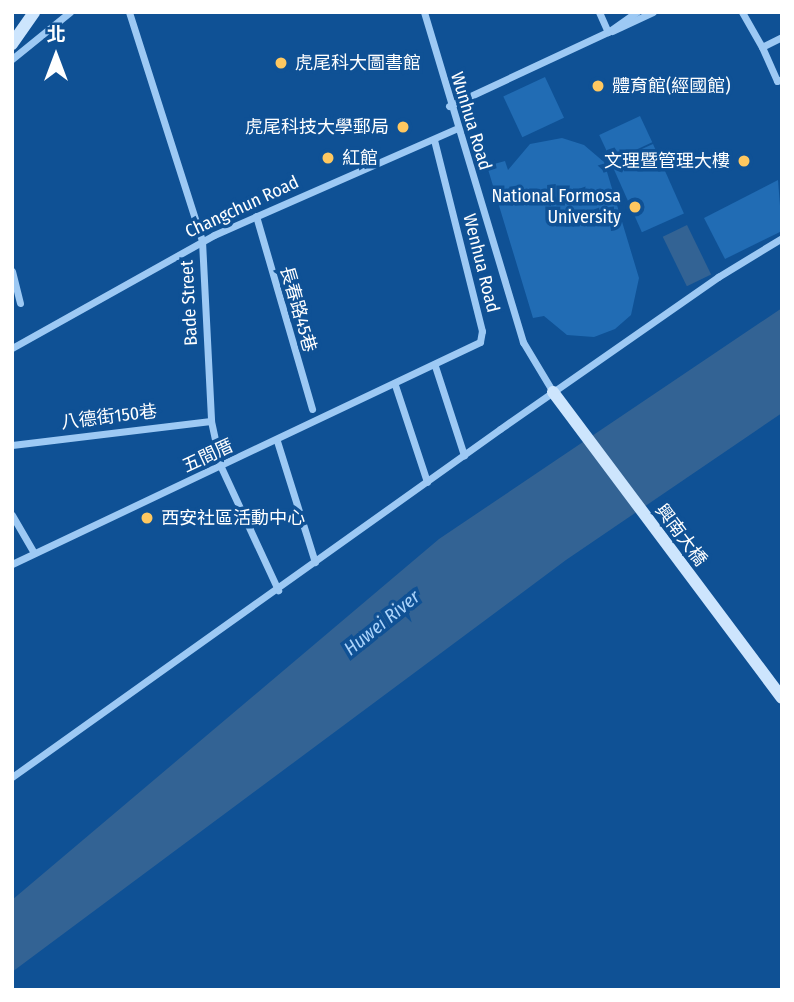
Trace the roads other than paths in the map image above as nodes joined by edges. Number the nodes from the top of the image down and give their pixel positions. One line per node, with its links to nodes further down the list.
1 (34, 12): 11 (street)
2 (69, 12): 13 (street)
3 (129, 12): 21 (street, Bade Street)
4 (424, 12): 16 (street, Wunhua Road)
5 (599, 12): 9 (street)
6 (636, 12): 9 (street)
7 (653, 12): 9 (street)
8 (742, 12): 12 (street)
9 (608, 32): 16 (street)
10 (782, 37): 12 (street)
11 (12, 44)
12 (762, 47): 14 (street)
13 (12, 59)
14 (779, 80): 15 (street)
15 (782, 91)
16 (449, 106): 17 (street, Wunhua Road)
17 (456, 129): 18 (street, Changchun Road); 27 (street, Wunhua Road)
18 (434, 140): 19 (street, Changchun Road); 25 (street, Wenhua Road)
19 (256, 216): 21 (street, Changchun Road); 28 (street, 長春路45巷)
20 (782, 238): 27 (street)
21 (202, 241): 24 (street, Changchun Road); 29 (street, Bade Street)
22 (13, 276): 23 (street)
23 (20, 303)
24 (12, 348)
25 (435, 366): 26 (street, Wenhua Road); 32 (street)
26 (395, 385): 30 (street, 五間厝); 34 (street)
27 (553, 392): 32 (street); 40 (street, 興南大橋)
28 (312, 408)
29 (211, 421): 31 (street, 八德街150巷); 33 (street, Bade Street)
30 (277, 441): 33 (street, 五間厝); 37 (street)
31 (12, 445)
32 (464, 455): 34 (street)
33 (221, 467): 36 (street, 五間厝); 39 (street, Bade Street)
34 (427, 482): 37 (street)
35 (12, 515): 36 (street)
36 (34, 553): 38 (street, 五間厝)
37 (314, 562): 39 (street)
38 (12, 564)
39 (278, 590): 41 (street)
40 (782, 698)
41 (12, 777)

